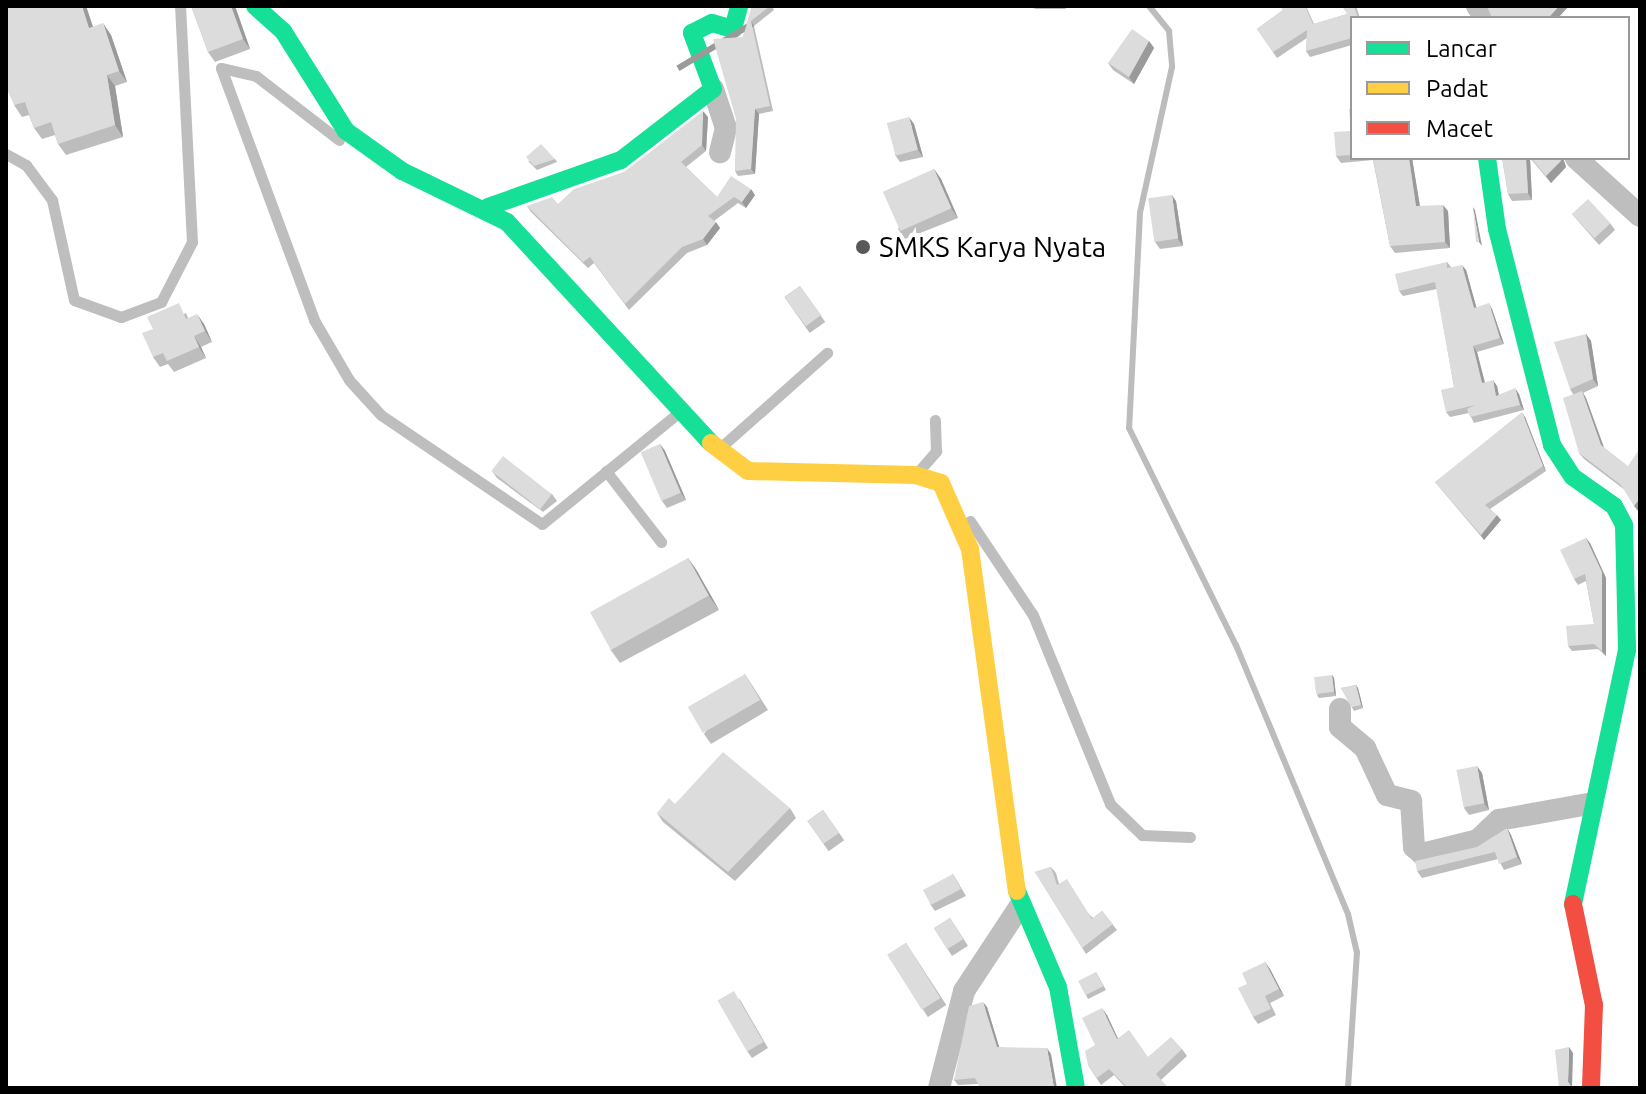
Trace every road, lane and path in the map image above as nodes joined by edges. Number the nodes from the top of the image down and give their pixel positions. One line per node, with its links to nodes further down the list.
1 (180, 6): 6 (lane)
2 (255, 6): 9 (street)
3 (739, 6): 4 (street)
4 (713, 89): 5 (street); 10 (street)
5 (720, 152)
6 (6, 154)
7 (1487, 160): 21 (street)
8 (1578, 160): 11 (street)
9 (402, 171): 10 (street); 16 (lane)
10 (488, 207): 13 (street)
11 (1640, 216)
12 (827, 353): 15 (lane)
13 (678, 413): 15 (street); 16 (lane)
14 (935, 420): 17 (lane)
15 (718, 450): 17 (street)
16 (606, 471): 19 (lane)
17 (915, 475): 18 (street)
18 (958, 509): 22 (lane); 23 (street)
19 (661, 542)
20 (1340, 709): 21 (street)
21 (1588, 804): 26 (street)
22 (1190, 837)
23 (1020, 906): 24 (street); 25 (street)
24 (939, 1088)
25 (1076, 1088)
26 (1591, 1088)

